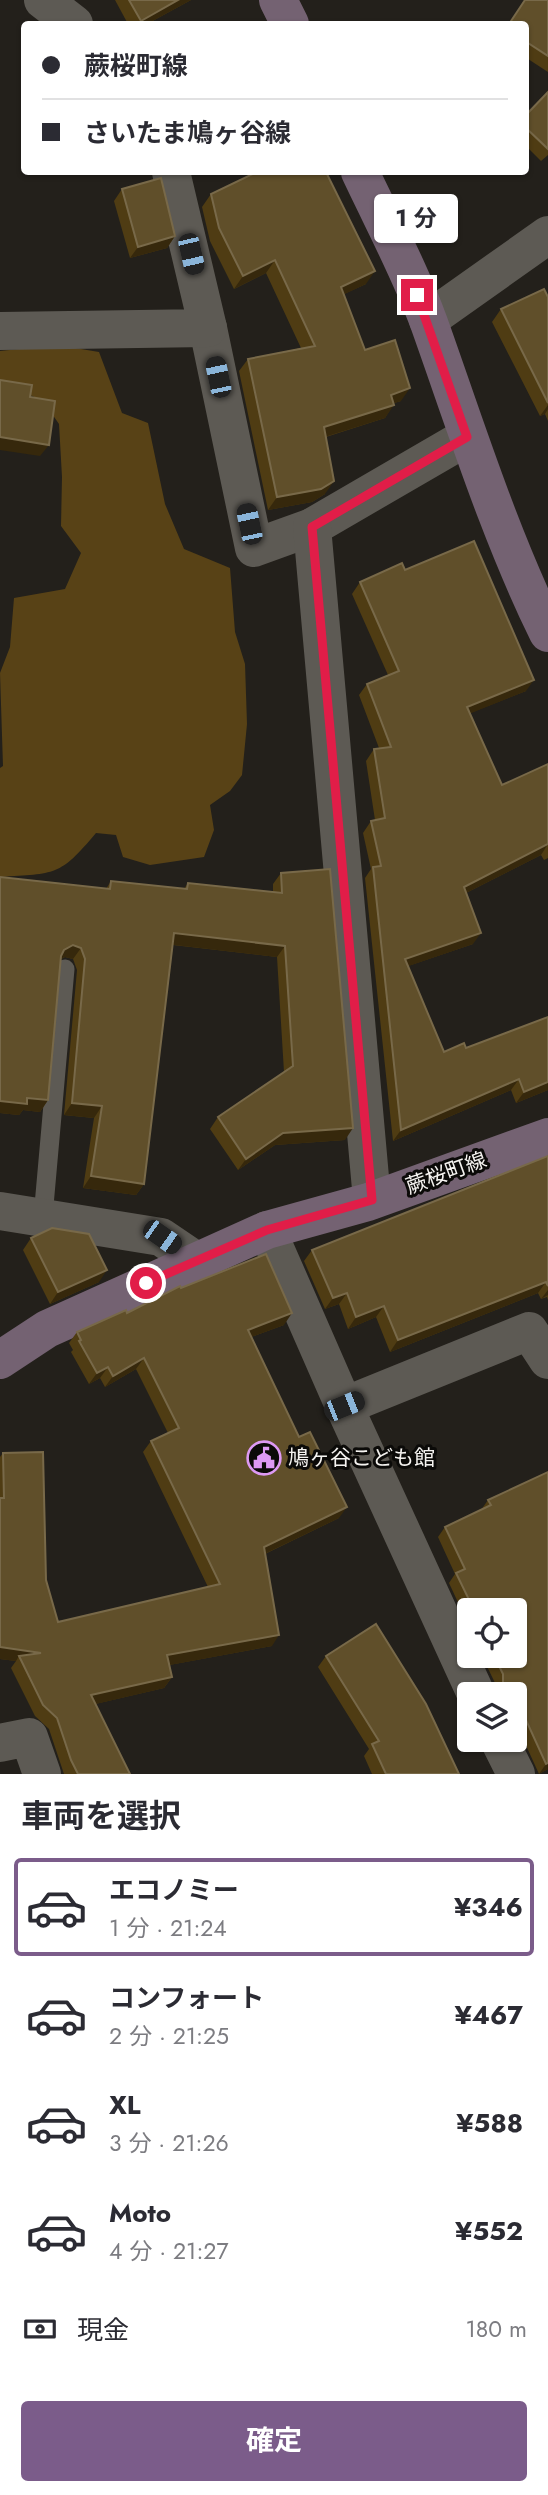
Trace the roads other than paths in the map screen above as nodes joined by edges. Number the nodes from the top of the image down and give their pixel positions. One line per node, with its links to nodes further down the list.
1 (43, 0): 3 (street)
2 (278, 0): 4 (main road)
3 (70, 21)
4 (288, 21)
5 (172, 175): 9 (street)
6 (361, 175): 8 (main road)
7 (548, 235): 8 (street)
8 (428, 320): 11 (main road)
9 (208, 328): 10 (street); 12 (street)
10 (0, 331)
11 (467, 437): 12 (street); 13 (main road)
12 (312, 527): 16 (street)
13 (548, 633)
14 (65, 969): 18 (lane)
15 (548, 1137): 16 (main road, 蕨桜町線)
16 (372, 1200): 19 (main road, 蕨桜町線)
17 (0, 1211): 18 (street)
18 (43, 1217): 20 (street)
19 (267, 1230): 20 (main road, 蕨桜町線); 23 (street)
20 (195, 1260): 21 (main road, 蕨桜町線)
21 (0, 1360)
22 (548, 1360): 23 (street)
23 (344, 1406): 24 (street)
24 (470, 1682)
25 (0, 1743): 27 (street)
26 (505, 1752): 28 (street)
27 (43, 1774)
28 (516, 1774)

